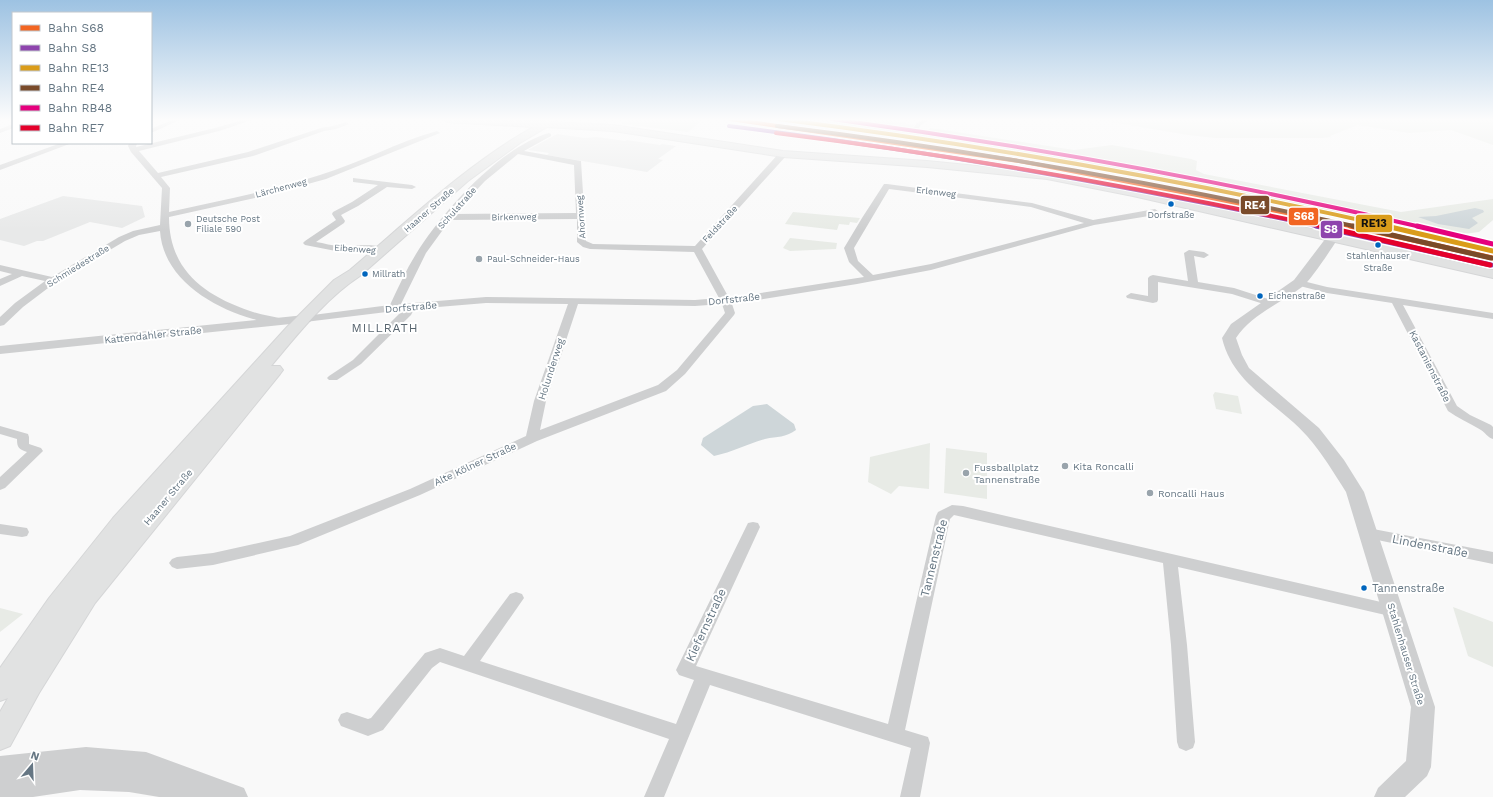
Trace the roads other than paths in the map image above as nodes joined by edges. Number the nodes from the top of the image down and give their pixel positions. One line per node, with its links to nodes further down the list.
1 (32, 156): 10 (street)
2 (142, 156): 11 (street)
3 (241, 156): 11 (street)
4 (377, 156): 18 (street, Lärchenweg)
5 (496, 156): 25 (main road, Haaner Straße)
6 (511, 156): 20 (street, Schulstraße)
7 (540, 156): 19 (street, Ahornweg)
8 (770, 156): 9 (main road)
9 (780, 158): 23 (main road); 24 (street, Feldstraße)
10 (0, 168)
11 (157, 176): 18 (street)
12 (356, 180): 13 (street)
13 (385, 184): 14 (street); 16 (street, Eibenweg)
14 (412, 186)
15 (341, 198): 16 (street)
16 (361, 200): 25 (street, Eibenweg)
17 (1155, 212): 21 (street, Dorfstraße)
18 (165, 215): 22 (street)
19 (581, 216): 20 (street, Birkenweg); 24 (street, Ahornweg)
20 (446, 218): 41 (street, Schulstraße)
21 (1093, 223): 30 (street, Dorfstraße); 30 (street, Erlenweg)
22 (165, 227): 31 (street, Schmiedestraße); 42 (street)
23 (1333, 237): 29 (main road); 34 (street, Stahlenhauser Straße)
24 (696, 249): 38 (street, Feldstraße)
25 (382, 250): 44 (main road, Haaner Straße)
26 (1204, 255): 33 (street)
27 (0, 268): 28 (street)
28 (21, 273): 31 (street); 32 (street)
29 (1493, 274)
30 (871, 278): 38 (street, Dorfstraße)
31 (53, 280): 46 (street, Schmiedestraße)
32 (0, 283)
33 (1193, 283): 35 (street); 39 (street)
34 (1299, 283): 37 (street); 39 (street, Stahlenhauser Straße)
35 (1131, 296)
36 (574, 301): 38 (street, Dorfstraße); 40 (street, Dorfstraße); 52 (street, Holunderweg)
37 (1396, 301): 43 (street); 51 (street, Kastanienstraße)
38 (726, 302): 52 (street, Alte Kölner Straße)
39 (1270, 303): 57 (street, Stahlenhauser Straße)
40 (410, 307): 41 (street, Dorfstraße); 49 (street)
41 (394, 308): 44 (street, Dorfstraße)
42 (244, 313): 45 (street); 47 (street)
43 (1493, 316)
44 (314, 318): 45 (street, Kattendahler Straße); 65 (main road, Haaner Straße); 69 (main road, Haaner Straße)
45 (285, 322): 47 (street, Kattendahler Straße)
46 (0, 323)
47 (237, 327): 48 (street, Kattendahler Straße)
48 (0, 350)
49 (333, 378)
50 (0, 430): 53 (street)
51 (1493, 435)
52 (532, 438): 60 (street, Alte Kölner Straße)
53 (0, 485)
54 (753, 527): 64 (street, Kiefernstraße)
55 (0, 529): 56 (street)
56 (22, 532)
57 (1368, 533): 58 (street, Lindenstraße); 62 (street, Stahlenhauser Straße)
58 (1493, 558)
59 (1170, 560): 62 (street, Tannenstraße); 68 (street, Tannenstraße); 70 (street)
60 (177, 564)
61 (516, 598): 63 (street)
62 (1394, 611): 76 (street, Stahlenhauser Straße)
63 (468, 664): 66 (street); 67 (street)
64 (705, 676): 67 (street, Kiefernstraße); 68 (street)
65 (0, 689)
66 (347, 720)
67 (680, 734): 74 (street, Kiefernstraße)
68 (895, 735): 75 (street)
69 (0, 737)
70 (1186, 742)
71 (0, 768): 73 (street)
72 (0, 788): 73 (street)
73 (232, 795)
74 (654, 797)
75 (910, 797)
76 (1387, 797)

